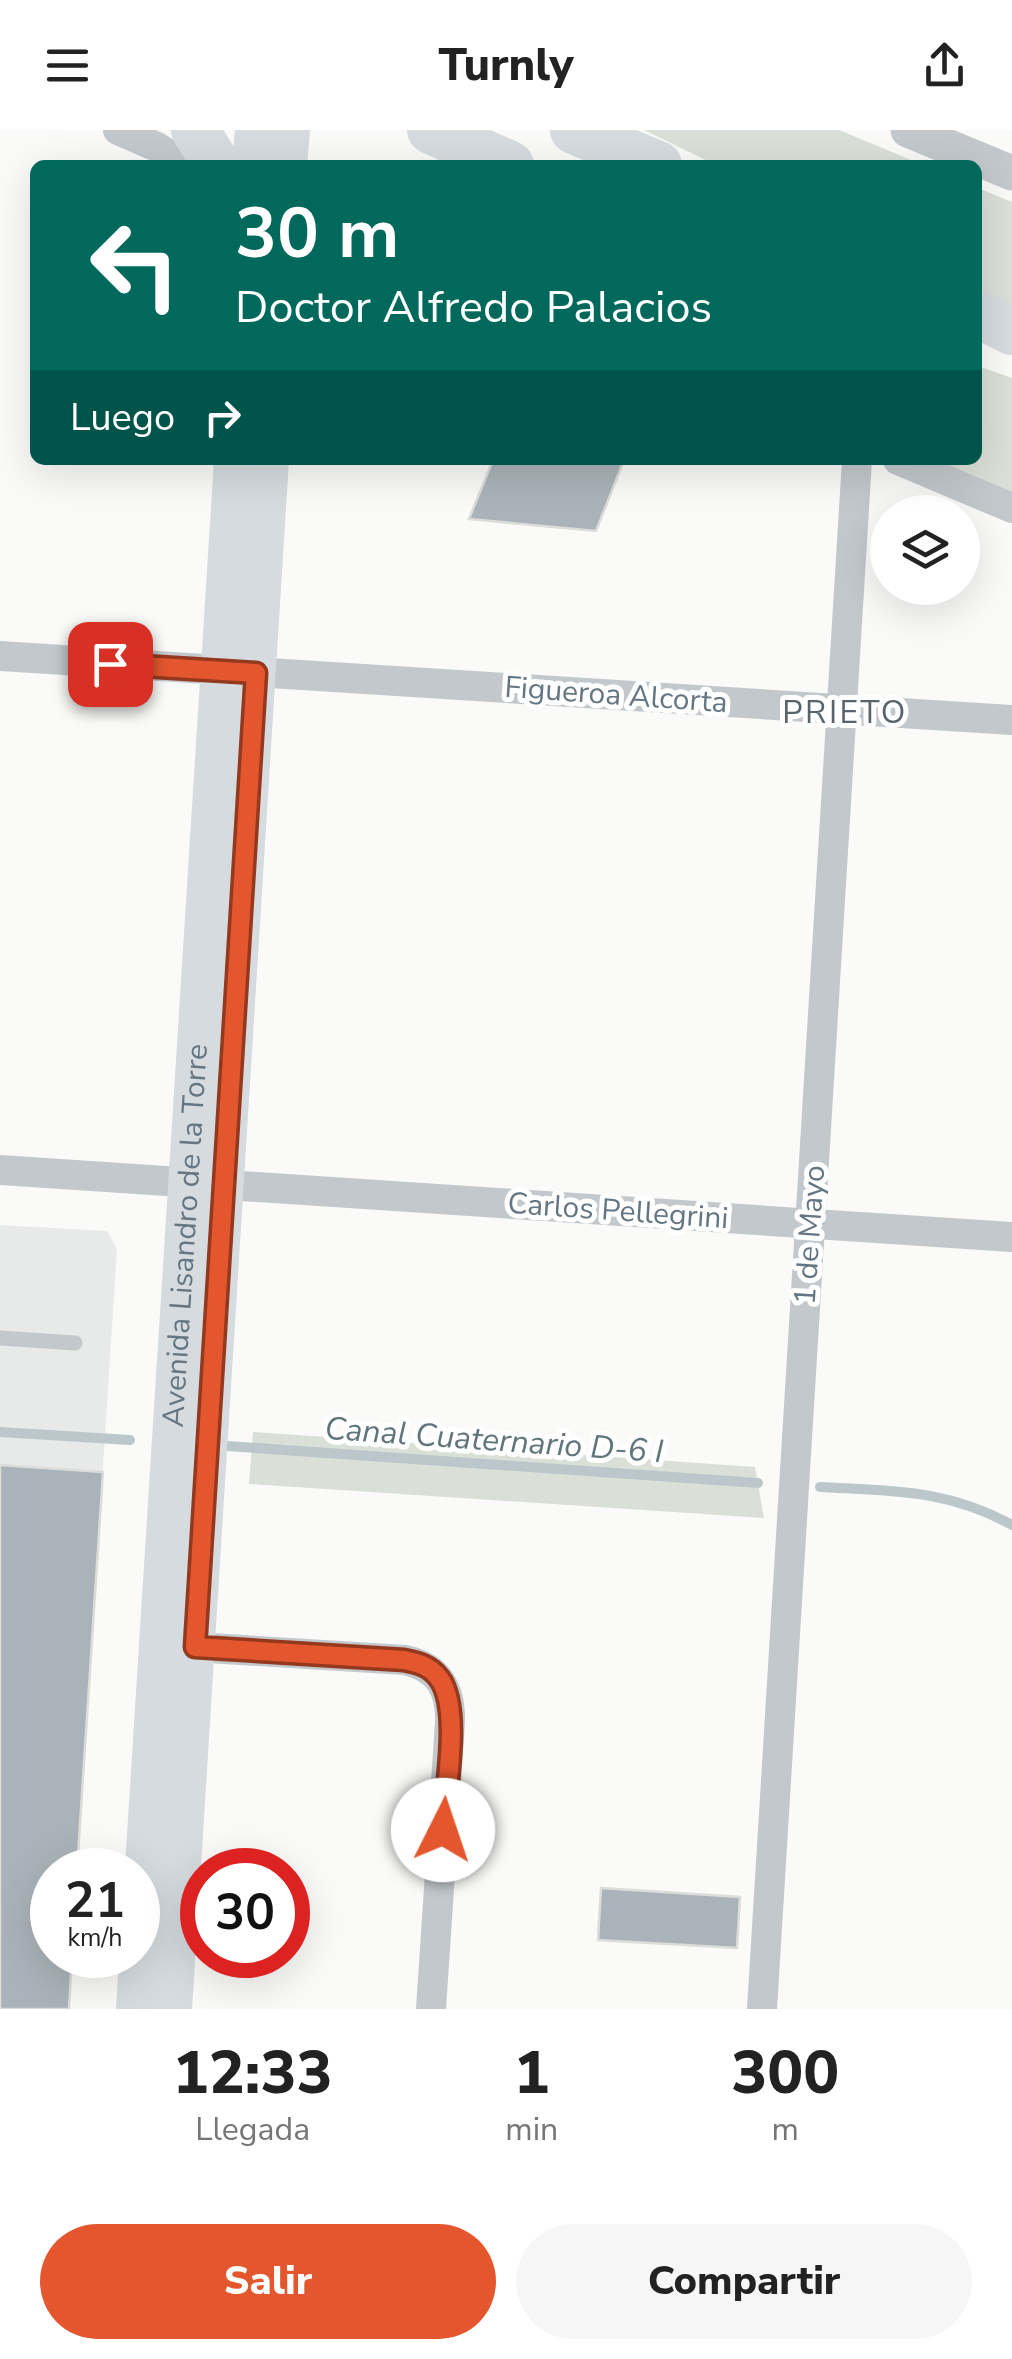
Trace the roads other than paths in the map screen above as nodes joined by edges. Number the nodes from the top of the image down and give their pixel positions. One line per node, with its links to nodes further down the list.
1 (118, 130): 8 (street)
2 (195, 130): 9 (highway)
3 (254, 130): 10 (main road)
4 (290, 130): 11 (main road)
5 (431, 130): 12 (highway)
6 (574, 130): 13 (highway)
7 (908, 130): 14 (street)
8 (177, 160)
9 (214, 160)
10 (252, 160)
11 (288, 160)
12 (499, 160)
13 (646, 160)
14 (981, 160)
15 (982, 161): 16 (street)
16 (1012, 173)
17 (982, 316): 19 (highway)
18 (982, 327): 19 (highway)
19 (1012, 333)
20 (234, 465): 26 (main road, Avenida Lisandro de la Torre)
21 (268, 465): 26 (main road, Avenida Lisandro de la Torre)
22 (857, 465): 27 (street, 1 de Mayo)
23 (910, 465): 24 (street)
24 (1012, 508)
25 (0, 656): 26 (street, Figueroa Alcorta)
26 (238, 672): 27 (street, Figueroa Alcorta); 30 (main road, Avenida Lisandro de la Torre)
27 (843, 710): 28 (street, Figueroa Alcorta); 31 (street, 1 de Mayo)
28 (1012, 720)
29 (0, 1170): 30 (street, Carlos Pellegrini)
30 (206, 1184): 31 (street, Carlos Pellegrini); 35 (main road, Avenida Lisandro de la Torre)
31 (810, 1224): 32 (street, Carlos Pellegrini); 39 (street, 1 de Mayo)
32 (1012, 1237)
33 (0, 1338): 34 (lane)
34 (75, 1343)
35 (177, 1646): 36 (main road, Avenida Lisandro de la Torre); 37 (main road, Avenida Lisandro de la Torre); 38 (street)
36 (136, 2009)
37 (172, 2009)
38 (431, 2009)
39 (762, 2009)

